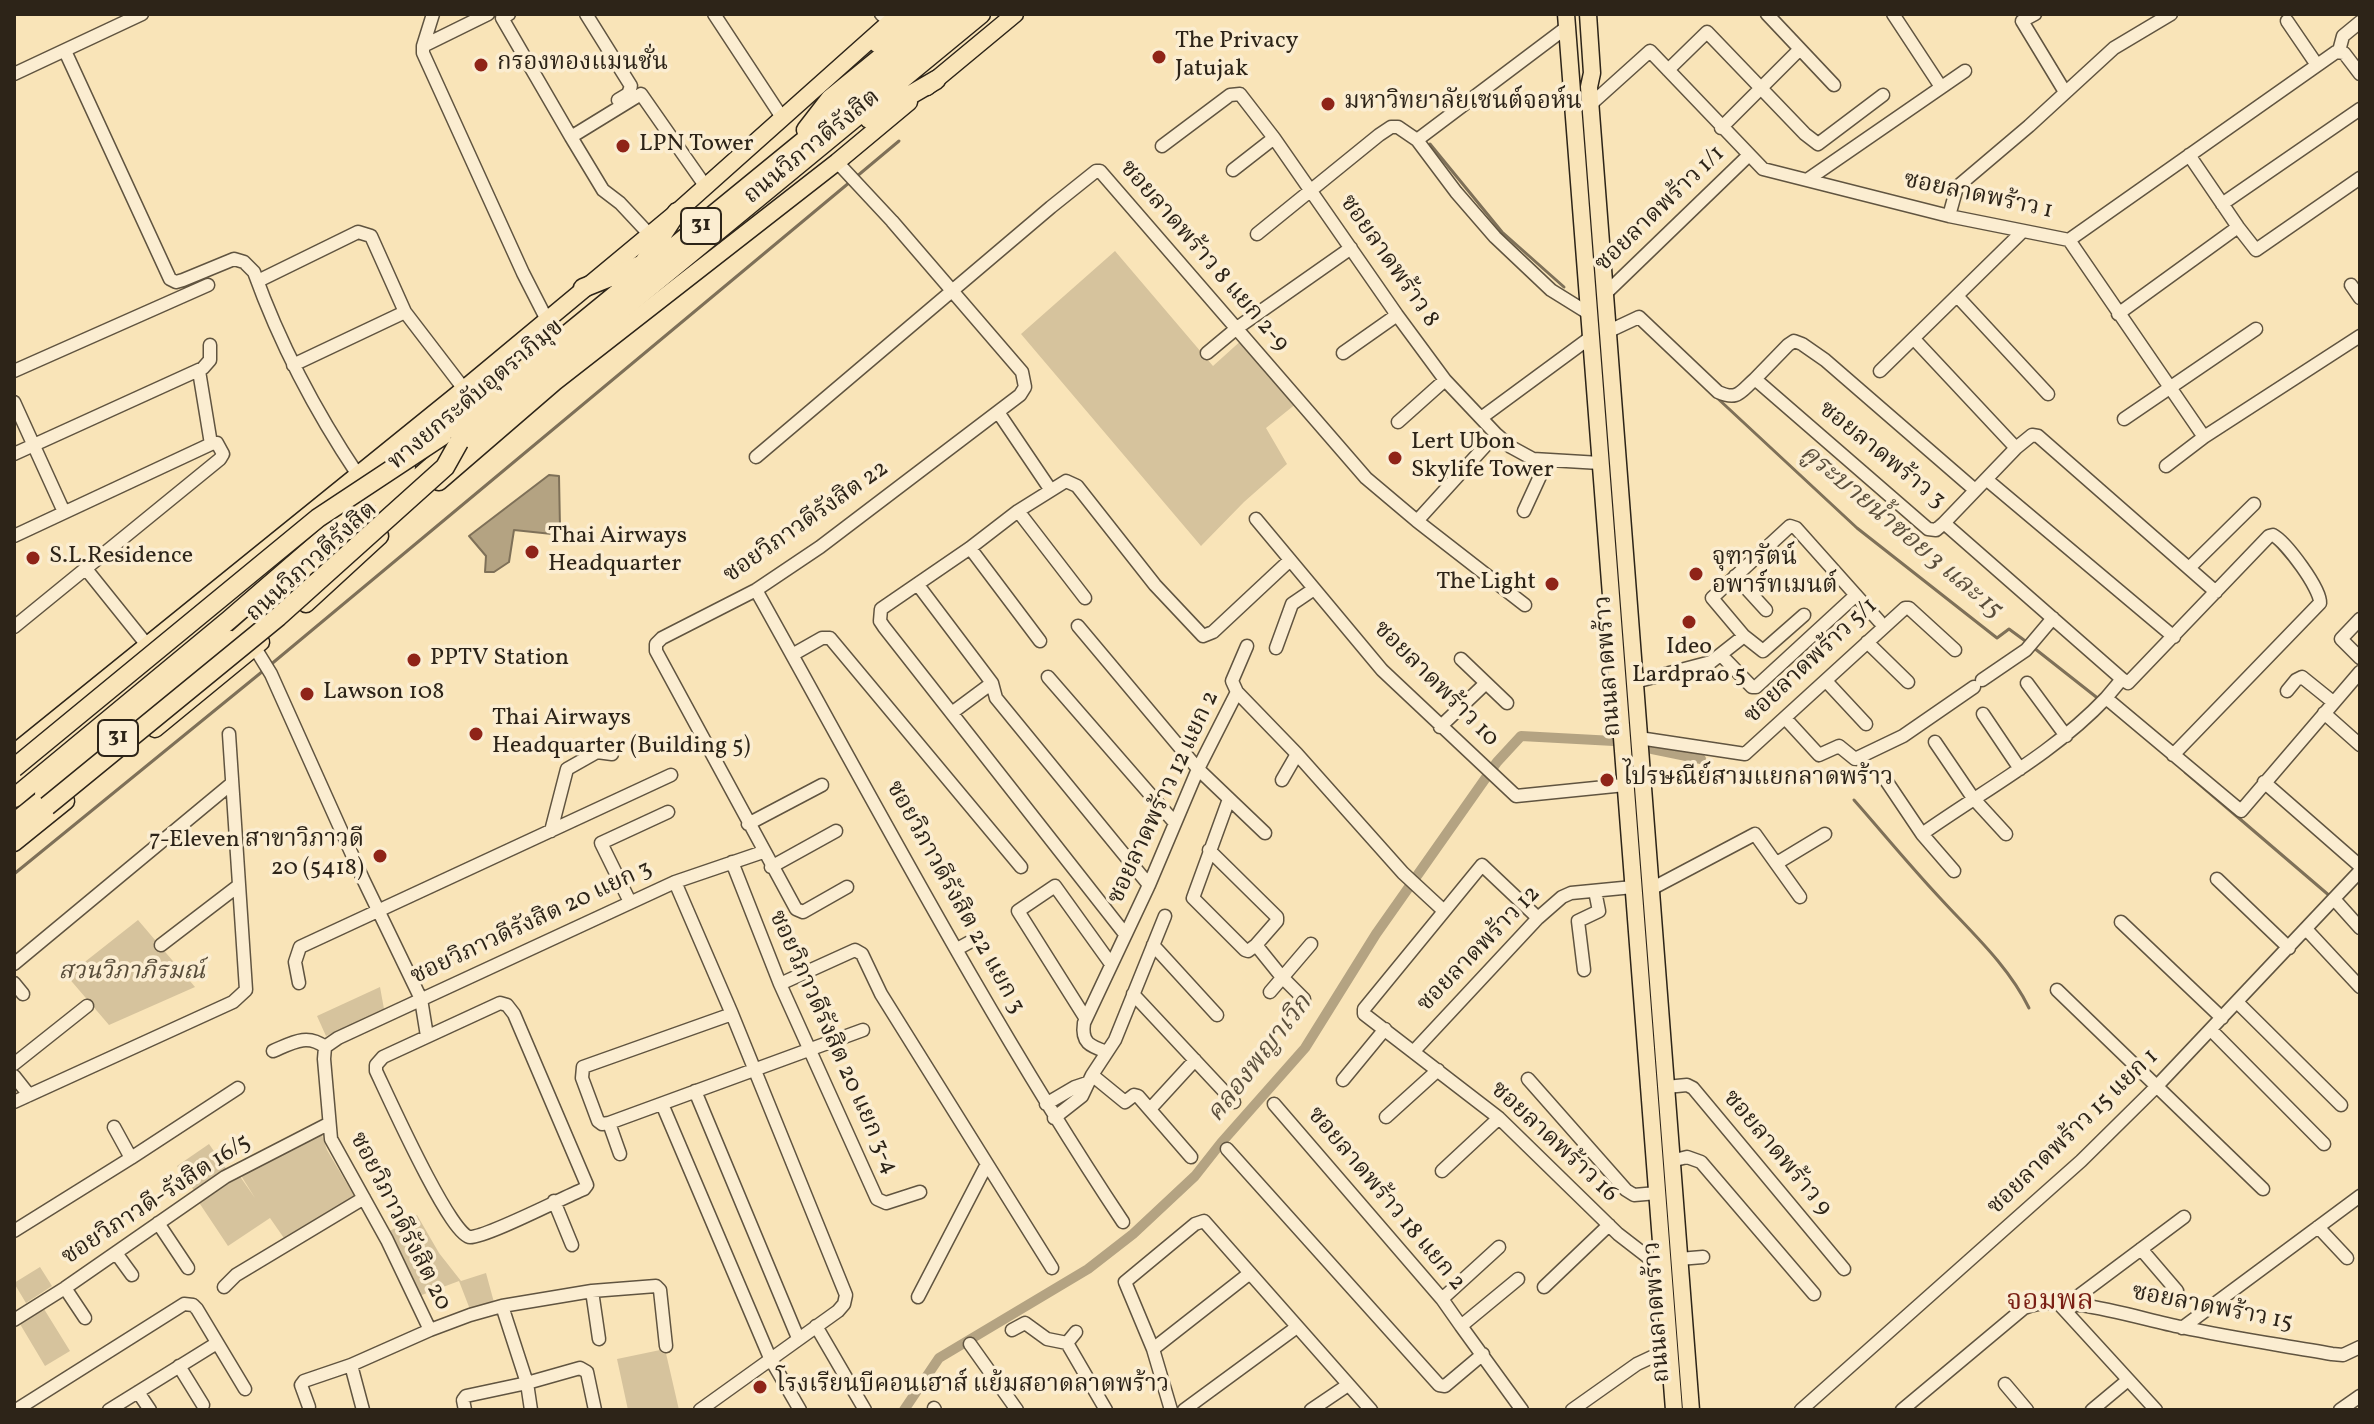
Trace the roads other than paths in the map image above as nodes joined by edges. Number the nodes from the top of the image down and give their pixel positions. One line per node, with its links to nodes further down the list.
1 (142, 14): 25 (street)
2 (433, 14): 23 (street)
3 (488, 14): 23 (street)
4 (509, 14): 45 (street)
5 (586, 14): 45 (street)
6 (714, 14): 42 (street)
7 (887, 14): 27 (main road)
8 (916, 14): 27 (main road)
9 (934, 14): 44 (highway)
10 (946, 14): 44 (highway, ถนนวิภาวดีรังสิต / 31)
11 (959, 14): 107 (highway, ทางยกระดับอุตราภิมุข / 31)
12 (973, 14): 107 (highway, ทางยกระดับอุตราภิมุข / 31)
13 (981, 14): 49 (highway, ถนนวิภาวดีรังสิต / 31)
14 (1015, 14): 33 (main road, ถนนวิภาวดีรังสิต / 31)
15 (1588, 14): 35 (main road, ถนนลาดพร้าว)
16 (1767, 14): 24 (street)
17 (1893, 14): 37 (street)
18 (2035, 14): 38 (street)
19 (2171, 14): 38 (street)
20 (1571, 18): 35 (main road); 47 (street); 77 (main road, ถนนลาดพร้าว)
21 (2287, 21): 28 (street)
22 (2360, 22): 26 (street)
23 (423, 46): 80 (street)
24 (1800, 49): 34 (street); 36 (street)
25 (65, 51): 31 (street); 68 (street)
26 (2339, 51): 28 (street, ซอยลาดพร้าว 1); 32 (street)
27 (847, 60): 42 (main road, ถนนวิภาวดีรังสิต / 31)
28 (2317, 65): 50 (street, ซอยลาดพร้าว 1)
29 (1668, 70): 36 (street); 40 (street, ซอยลาดพร้าว 1); 43 (street, ซอยลาดพร้าว 1)
30 (1965, 71): 37 (street)
31 (14, 74)
32 (2360, 74)
33 (936, 80): 49 (highway); 52 (main road, ถนนวิภาวดีรังสิต / 31)
34 (1834, 85)
35 (1589, 87): 40 (main road, ถนนลาดพร้าว)
36 (1760, 87): 39 (street); 43 (street)
37 (1941, 87): 55 (street)
38 (2065, 92): 60 (street)
39 (1883, 95)
40 (1590, 105): 73 (main road, ถนนลาดพร้าว)
41 (2360, 109): 58 (street)
42 (783, 119): 56 (main road, ถนนวิภาวดีรังสิต / 31)
43 (1721, 128): 51 (street, ซอยลาดพร้าว 1)
44 (804, 132): 67 (highway, ถนนวิภาวดีรังสิต / 31)
45 (569, 134): 56 (street); 63 (street)
46 (1274, 138): 48 (street, ซอยลาดพร้าว 8); 53 (street); 57 (street, ซอยลาดพร้าว 8)
47 (1417, 140): 57 (street); 77 (street)
48 (1162, 146)
49 (822, 147): 83 (highway, ถนนวิภาวดีรังสิต / 31)
50 (2189, 155): 58 (street); 65 (street, ซอยลาดพร้าว 1)
51 (1748, 156): 55 (street, ซอยลาดพร้าว 1); 73 (street, ซอยลาดพร้าว 1/1)
52 (837, 162): 72 (street, ซอยวิภาวดีรังสิต 22); 96 (main road, ถนนวิภาวดีรังสิต / 31)
53 (1233, 170)
54 (2360, 178): 61 (street)
55 (1807, 180): 60 (street, ซอยลาดพร้าว 1)
56 (706, 187): 59 (main road, ถนนวิภาวดีรังสิต / 31)
57 (1311, 190): 64 (street); 66 (street, ซอยลาดพร้าว 8)
58 (2222, 204): 61 (street)
59 (677, 212): 63 (main road, ถนนวิภาวดีรังสิต / 31); 67 (highway)
60 (1949, 216): 62 (street, ซอยลาดพร้าว 1)
61 (2238, 227): 78 (street)
62 (2023, 231): 65 (street, ซอยลาดพร้าว 1); 74 (street)
63 (649, 234): 71 (main road, ถนนวิภาวดีรังสิต / 31)
64 (1257, 234)
65 (2069, 240): 78 (street)
66 (1351, 248): 79 (street, ซอยลาดพร้าว 8); 81 (street)
67 (643, 264): 71 (highway); 139 (highway, ถนนวิภาวดีรังสิต / 31)
68 (258, 281): 76 (street); 90 (street)
69 (208, 285): 91 (street)
70 (2351, 285): 75 (street)
71 (583, 288): 80 (main road, ถนนวิภาวดีรังสิต / 31)
72 (953, 292): 81 (street, ซอยลาดพร้าว 8 แยก 2-9); 101 (street, ซอยวิภาวดีรังสิต 22); 112 (street, ซอยลาดพร้าว 8 แยก 2-9)
73 (1604, 295): 84 (main road, ถนนลาดพร้าว)
74 (1958, 297): 86 (street); 99 (street)
75 (2360, 298)
76 (405, 312): 90 (street); 97 (street)
77 (1588, 313): 84 (main road, ถนนลาดพร้าว)
78 (2118, 314): 98 (street)
79 (1397, 315): 89 (street); 95 (street, ซอยลาดพร้าว 8)
80 (546, 318): 97 (main road, ถนนวิภาวดีรังสิต / 31)
81 (1237, 328): 88 (street); 125 (street, ซอยลาดพร้าว 8 แยก 2-9)
82 (2256, 329): 98 (street)
83 (598, 331): 96 (highway); 158 (highway, ถนนวิภาวดีรังสิต / 31)
84 (1599, 334): 94 (street); 102 (street); 114 (main road, ถนนลาดพร้าว); 160 (main road, ถนนลาดพร้าว)
85 (2360, 336): 106 (street)
86 (1914, 339): 93 (street); 110 (street)
87 (210, 345): 92 (street)
88 (1207, 353)
89 (1343, 353)
90 (293, 365): 116 (street)
91 (14, 371)
92 (199, 371): 108 (street); 109 (street)
93 (1880, 371)
94 (1755, 379): 119 (street); 126 (street, ซอยลาดพร้าว 3)
95 (1445, 380): 102 (street, ซอยลาดพร้าว 8); 104 (street)
96 (555, 382): 155 (main road, ถนนวิภาวดีรังสิต / 31)
97 (461, 385): 116 (main road, ถนนวิภาวดีรังสิต / 31)
98 (2169, 388): 103 (street); 106 (street)
99 (2048, 394)
100 (14, 402): 109 (street)
101 (998, 412): 118 (street); 135 (street, ซอยวิภาวดีรังสิต 22)
102 (1481, 418): 105 (street, ซอยลาดพร้าว 8)
103 (2124, 419)
104 (1398, 422)
105 (1496, 434): 113 (street, ซอยลาดพร้าว 8); 125 (street)
106 (2204, 437): 115 (street)
107 (451, 439): 197 (highway, bridge); 208 (highway, ทางยกระดับอุตราภิมุข / 31, bridge); 212 (highway, ทางยกระดับอุตราภิมุข / 31); 217 (highway, bridge)
108 (211, 444): 123 (street); 131 (street)
109 (33, 446): 111 (street); 123 (street)
110 (2016, 448): 117 (street); 130 (street)
111 (14, 454)
112 (756, 457)
113 (1547, 461): 114 (street, ซอยลาดพร้าว 8); 122 (street)
114 (1600, 463): 162 (main road, ถนนลาดพร้าว)
115 (2166, 466)
116 (358, 475): 144 (main road, ถนนวิภาวดีรังสิต / 31)
117 (1986, 479): 119 (street); 150 (street)
118 (1050, 489): 121 (street); 129 (street)
119 (1975, 490): 126 (street)
120 (2254, 504): 130 (street)
121 (1018, 511): 128 (street); 138 (street)
122 (1524, 511)
123 (64, 512): 127 (street)
124 (1256, 519): 129 (street, ซอยลาดพร้าว 10)
125 (1417, 521): 140 (street, ซอยลาดพร้าว 8 แยก 2-9)
126 (1944, 523): 143 (street, ซอยลาดพร้าว 3)
127 (14, 536)
128 (970, 548): 133 (street); 151 (street)
129 (1289, 561): 134 (street, ซอยลาดพร้าว 10)
130 (2189, 568): 136 (street)
131 (86, 569): 148 (street); 153 (street)
132 (1735, 576): 137 (street); 141 (street); 149 (street)
133 (918, 585): 171 (street); 182 (street)
134 (1314, 589): 156 (street); 187 (street, ซอยลาดพร้าว 10)
135 (756, 590): 159 (street, ซอยวิภาวดีรังสิต 22 แยก 3); 214 (street, ซอยวิภาวดีรังสิต 22)
136 (2216, 592): 150 (street); 196 (street)
137 (1856, 595): 146 (street); 161 (street)
138 (1085, 598)
139 (237, 600): 144 (highway); 205 (highway, ถนนวิภาวดีรังสิต / 31)
140 (1525, 605)
141 (1766, 610)
142 (1804, 615): 149 (street)
143 (2053, 618): 168 (street, ซอยลาดพร้าว 3); 185 (street)
144 (180, 619): 153 (main road, ถนนวิภาวดีรังสิต / 31)
145 (2360, 619): 163 (street)
146 (1879, 621)
147 (1078, 626): 198 (street)
148 (14, 627)
149 (1744, 636): 161 (street)
150 (2174, 637): 168 (street)
151 (1040, 641)
152 (1867, 642): 157 (street, ซอยลาดพร้าว 5/1); 167 (street, ซอยลาดพร้าว 5/1); 170 (street)
153 (147, 645): 193 (main road, ถนนวิภาวดีรังสิต / 31)
154 (1247, 646): 175 (street)
155 (255, 648): 178 (main road, ถนนวิภาวดีรังสิต / 31); 242 (street)
156 (1276, 648)
157 (1955, 650)
158 (222, 653): 178 (highway); 212 (highway, ถนนวิภาวดีรังสิต / 31)
159 (792, 655): 228 (street); 256 (street, ซอยวิภาวดีรังสิต 22 แยก 3)
160 (1633, 656): 162 (main road); 169 (main road, ถนนลาดพร้าว)
161 (1722, 656): 169 (street)
162 (1615, 657): 181 (main road, ถนนลาดพร้าว)
163 (2360, 658)
164 (1461, 659): 172 (street)
165 (2360, 672): 177 (street)
166 (1048, 677): 213 (street)
167 (1826, 681): 185 (street, ซอยลาดพร้าว 5/1); 186 (street)
168 (2125, 681): 176 (street)
169 (1635, 682): 180 (main road, ถนนลาดพร้าว)
170 (1908, 682)
171 (992, 683): 182 (street); 233 (street)
172 (1486, 683): 179 (street); 187 (street)
173 (2027, 683): 189 (street)
174 (2287, 691): 177 (street)
175 (1237, 692): 195 (street, ซอยลาดพร้าว 12 แยก 2); 198 (street, ซอยลาดพร้าว 12 แยก 2)
176 (2105, 702): 189 (street); 196 (street)
177 (2333, 702): 183 (street)
178 (187, 703): 222 (main road, ถนนวิภาวดีรังสิต / 31)
179 (1507, 703)
180 (1637, 707): 181 (main road); 190 (main road, ถนนลาดพร้าว)
181 (1618, 708): 207 (main road, ถนนลาดพร้าว)
182 (953, 712): 249 (street)
183 (2324, 713): 192 (street); 203 (street)
184 (1983, 714): 199 (street)
185 (1785, 718): 190 (street, ซอยลาดพร้าว 5/1)
186 (1866, 724)
187 (1440, 727): 207 (street, ซอยลาดพร้าว 10)
188 (229, 734): 204 (street)
189 (2066, 736): 199 (street)
190 (1639, 738): 237 (main road, ถนนลาดพร้าว)
191 (1935, 742): 209 (street)
192 (2360, 745)
193 (14, 753)
194 (612, 754): 215 (street)
195 (1297, 754): 202 (street); 243 (street, ซอยลาดพร้าว 12 แยก 2)
196 (2173, 755): 203 (street)
197 (14, 768)
198 (1198, 769): 210 (street); 213 (street, ซอยลาดพร้าว 12 แยก 2)
199 (2020, 769): 209 (street)
200 (671, 775): 215 (street)
201 (1883, 776): 220 (street)
202 (1282, 780)
203 (2264, 782): 229 (street)
204 (231, 784): 234 (street); 257 (street)
205 (14, 785)
206 (822, 785): 214 (street)
207 (1625, 785): 236 (main road, ถนนลาดพร้าว)
208 (14, 798)
209 (1973, 798): 220 (street); 221 (street)
210 (1229, 799): 218 (street); 223 (street)
211 (668, 812): 241 (street)
212 (14, 821)
213 (1175, 823): 233 (street, ซอยลาดพร้าว 12 แยก 2)
214 (748, 824): 224 (street, ซอยวิภาวดีรังสิต 22)
215 (551, 831): 242 (street)
216 (836, 831): 227 (street)
217 (14, 832)
218 (1265, 833)
219 (1825, 834): 226 (street)
220 (1922, 834): 230 (street)
221 (2006, 834)
222 (14, 843)
223 (1209, 850): 254 (street); 254 (street)
224 (763, 852): 225 (street, ซอยวิภาวดีรังสิต 20 แยก 3); 227 (street, ซอยวิภาวดีรังสิต 22)
225 (732, 862): 232 (street, ซอยวิภาวดีรังสิต 20 แยก 3); 263 (street, ซอยวิภาวดีรังสิต 20 แยก 3-4)
226 (1777, 863): 237 (street); 239 (street)
227 (771, 867): 235 (street, ซอยวิภาวดีรังสิต 22)
228 (1021, 867)
229 (2360, 868): 240 (street, ซอยลาดพร้าว 15 แยก 1)
230 (1954, 871)
231 (2217, 879): 255 (street)
232 (675, 882): 241 (street, ซอยวิภาวดีรังสิต 20 แยก 3); 273 (street)
233 (1149, 885): 249 (street, ซอยลาดพร้าว 12 แยก 2)
234 (238, 886): 252 (street); 298 (street)
235 (847, 887)
236 (1633, 887): 238 (street, ซอยลาดพร้าว 12); 322 (main road, ถนนลาดพร้าว)
237 (1651, 889): 295 (main road, ถนนลาดพร้าว)
238 (1595, 891): 245 (street, ซอยลาดพร้าว 12); 259 (street)
239 (1800, 897)
240 (2334, 899): 247 (street); 248 (street, ซอยลาดพร้าว 15 แยก 1)
241 (630, 902): 269 (street, ซอยวิภาวดีรังสิต 20 แยก 3)
242 (378, 911): 262 (street); 269 (street)
243 (1444, 911): 245 (street); 277 (street)
244 (1165, 916): 253 (street, ซอยลาดพร้าว 12 แยก 2)
245 (1538, 918): 284 (street, ซอยลาดพร้าว 12)
246 (2121, 922): 275 (street)
247 (2360, 928)
248 (2306, 929): 255 (street, ซอยลาดพร้าว 15 แยก 1); 264 (street)
249 (1125, 934): 258 (street, ซอยลาดพร้าว 12 แยก 2)
250 (979, 937): 256 (street)
251 (1311, 944): 260 (street)
252 (161, 945)
253 (1153, 945): 268 (street, ซอยลาดพร้าว 12 แยก 2); 274 (street)
254 (1256, 945): 260 (street)
255 (2289, 948): 271 (street, ซอยลาดพร้าว 15 แยก 1)
256 (957, 949): 302 (street, ซอยวิภาวดีรังสิต 22 แยก 3)
257 (14, 964)
258 (1111, 964): 276 (street, ซอยลาดพร้าว 12 แยก 2); 276 (street)
259 (1584, 970)
260 (1281, 976): 266 (street); 270 (street)
261 (14, 983): 267 (street)
262 (299, 983)
263 (780, 984): 282 (street, ซอยวิภาวดีรังสิต 20 แยก 3-4); 318 (street)
264 (2360, 987)
265 (2057, 990): 294 (street)
266 (1270, 992)
267 (23, 994)
268 (1133, 994): 285 (street, ซอยลาดพร้าว 12 แยก 2); 286 (street)
269 (421, 999): 280 (street); 281 (street, ซอยวิภาวดีรังสิต 20 แยก 3)
270 (1304, 999)
271 (2237, 1002): 275 (street, ซอยลาดพร้าว 15 แยก 1); 304 (street)
272 (87, 1006): 287 (street)
273 (732, 1014): 289 (street); 309 (street)
274 (1217, 1015)
275 (2222, 1018): 279 (street, ซอยลาดพร้าว 15 แยก 1)
276 (1086, 1019): 285 (street)
277 (1385, 1029): 284 (street); 293 (street)
278 (863, 1030): 282 (street)
279 (2211, 1030): 294 (street, ซอยลาดพร้าว 15 แยก 1); 312 (street)
280 (427, 1036): 325 (street); 325 (street)
281 (325, 1047): 283 (street); 310 (street, ซอยวิภาวดีรังสิต 20)
282 (811, 1050): 289 (street); 321 (street, ซอยวิภาวดีรังสิต 20 แยก 3-4)
283 (273, 1051)
284 (1414, 1051): 288 (street, ซอยลาดพร้าว 16)
285 (1107, 1052): 291 (street, ซอยลาดพร้าว 12 แยก 2)
286 (1195, 1060): 300 (street); 305 (street)
287 (14, 1064)
288 (1438, 1070): 306 (street); 308 (street, ซอยลาดพร้าว 16)
289 (755, 1071): 297 (street); 358 (street)
290 (14, 1076): 298 (street)
291 (1090, 1079): 302 (street); 305 (street); 307 (street, ซอยลาดพร้าว 12 แยก 2)
292 (1528, 1079): 322 (street)
293 (1343, 1080)
294 (2157, 1086): 320 (street); 408 (street, ซอยลาดพร้าว 15 แยก 1)
295 (1666, 1087): 317 (main road, ถนนลาดพร้าว); 342 (street, ซอยลาดพร้าว 9)
296 (238, 1088): 316 (street)
297 (695, 1091): 301 (street); 365 (street)
298 (29, 1095): 299 (street)
299 (14, 1102)
300 (1234, 1102)
301 (662, 1104): 309 (street); 375 (street)
302 (1046, 1104): 307 (street, ซอยวิภาวดีรังสิต 22 แยก 3)
303 (1274, 1104): 353 (street, ซอยลาดพร้าว 18 แยก 2)
304 (2341, 1105)
305 (1151, 1108): 315 (street)
306 (1386, 1117)
307 (1054, 1118): 327 (street, ซอยวิภาวดีรังสิต 22 แยก 3)
308 (1499, 1118): 319 (street); 329 (street, ซอยลาดพร้าว 16)
309 (609, 1123): 314 (street)
310 (328, 1124): 324 (street, ซอยวิภาวดีรังสิต 20); 328 (street, ซอยวิภาวดี-รังสิต 16/5)
311 (114, 1127): 316 (street)
312 (2324, 1144)
313 (1227, 1149): 374 (street)
314 (620, 1154)
315 (1191, 1157)
316 (131, 1158): 331 (street)
317 (1671, 1161): 338 (main road, ถนนลาดพร้าว); 351 (street)
318 (987, 1164): 340 (street); 352 (street)
319 (1442, 1171)
320 (2263, 1189)
321 (920, 1192)
322 (1657, 1193): 341 (main road, ถนนลาดพร้าว)
323 (2360, 1196): 330 (street)
324 (364, 1198): 346 (street); 362 (street, ซอยวิภาวดีรังสิต 20)
325 (554, 1201): 332 (street)
326 (2184, 1217): 334 (street)
327 (1123, 1222)
328 (158, 1223): 335 (street, ซอยวิภาวดี-รังสิต 16/5); 339 (street)
329 (1609, 1225): 341 (street, ซอยลาดพร้าว 16); 347 (street)
330 (2318, 1227): 337 (street); 361 (street)
331 (14, 1231)
332 (572, 1245)
333 (1499, 1247): 353 (street)
334 (2141, 1249): 350 (street); 354 (street)
335 (116, 1253): 344 (street); 348 (street, ซอยวิภาวดี-รังสิต 16/5)
336 (1703, 1257): 338 (street)
337 (2347, 1258)
338 (1679, 1259): 407 (main road, ถนนลาดพร้าว)
339 (188, 1268)
340 (1052, 1268)
341 (1662, 1268): 373 (main road, ถนนลาดพร้าว)
342 (1844, 1269)
343 (1250, 1273): 360 (street); 372 (street); 372 (street)
344 (132, 1275)
345 (1518, 1279): 359 (street, ซอยลาดพร้าว 18 แยก 2)
346 (224, 1287)
347 (1544, 1287)
348 (65, 1288): 356 (street); 357 (street, ซอยวิภาวดี-รังสิต 16/5)
349 (592, 1291): 355 (street, ซอยวิภาวดีรังสิต 20); 366 (street); 370 (street, ซอยวิภาวดีรังสิต 20)
350 (2177, 1291)
351 (1814, 1294)
352 (918, 1297)
353 (1442, 1299): 359 (street, ซอยลาดพร้าว 18 แยก 2)
354 (2064, 1303): 361 (street, ซอยลาดพร้าว 15); 378 (street); 409 (street, ซอยลาดพร้าว 15)
355 (502, 1306): 362 (street, ซอยวิภาวดีรังสิต 20); 379 (street)
356 (85, 1318)
357 (14, 1320)
358 (816, 1326): 365 (street); 397 (street)
359 (1461, 1326): 374 (street, ซอยลาดพร้าว 18 แยก 2)
360 (1297, 1327): 381 (street); 401 (street)
361 (2182, 1328): 371 (street, ซอยลาดพร้าว 15)
362 (430, 1330): 376 (street)
363 (1012, 1330): 368 (street)
364 (1076, 1332): 368 (street)
365 (798, 1338): 375 (street)
366 (599, 1339)
367 (217, 1343): 377 (street); 382 (street); 388 (street)
368 (1067, 1343): 399 (street)
369 (970, 1344): 398 (street)
370 (666, 1346)
371 (2360, 1347)
372 (1153, 1349): 400 (street)
373 (1669, 1349): 405 (street); 406 (main road, ถนนลาดพร้าว)
374 (1483, 1354): 404 (street, ซอยลาดพร้าว 18 แยก 2)
375 (770, 1358): 386 (street); 396 (street)
376 (351, 1365): 387 (street); 391 (street)
377 (179, 1366): 383 (street); 385 (street)
378 (2128, 1380): 411 (street); 412 (street)
379 (527, 1383): 392 (street); 393 (street); 394 (street)
380 (2005, 1384): 410 (street)
381 (1348, 1385): 402 (street); 403 (street)
382 (245, 1389)
383 (138, 1392): 389 (street); 390 (street)
384 (2360, 1396): 413 (street)
385 (203, 1405)
386 (715, 1406): 395 (street)
387 (309, 1407)
388 (16, 1410)
389 (109, 1410)
390 (150, 1410)
391 (363, 1410)
392 (465, 1410)
393 (531, 1410)
394 (595, 1410)
395 (700, 1410)
396 (800, 1410)
397 (865, 1410)
398 (1017, 1410)
399 (1106, 1410)
400 (1171, 1410)
401 (1184, 1410)
402 (1311, 1410)
403 (1371, 1410)
404 (1522, 1410)
405 (1572, 1410)
406 (1674, 1410)
407 (1691, 1410)
408 (1801, 1410)
409 (1902, 1410)
410 (2027, 1410)
411 (2092, 1410)
412 (2156, 1410)
413 (2340, 1410)

